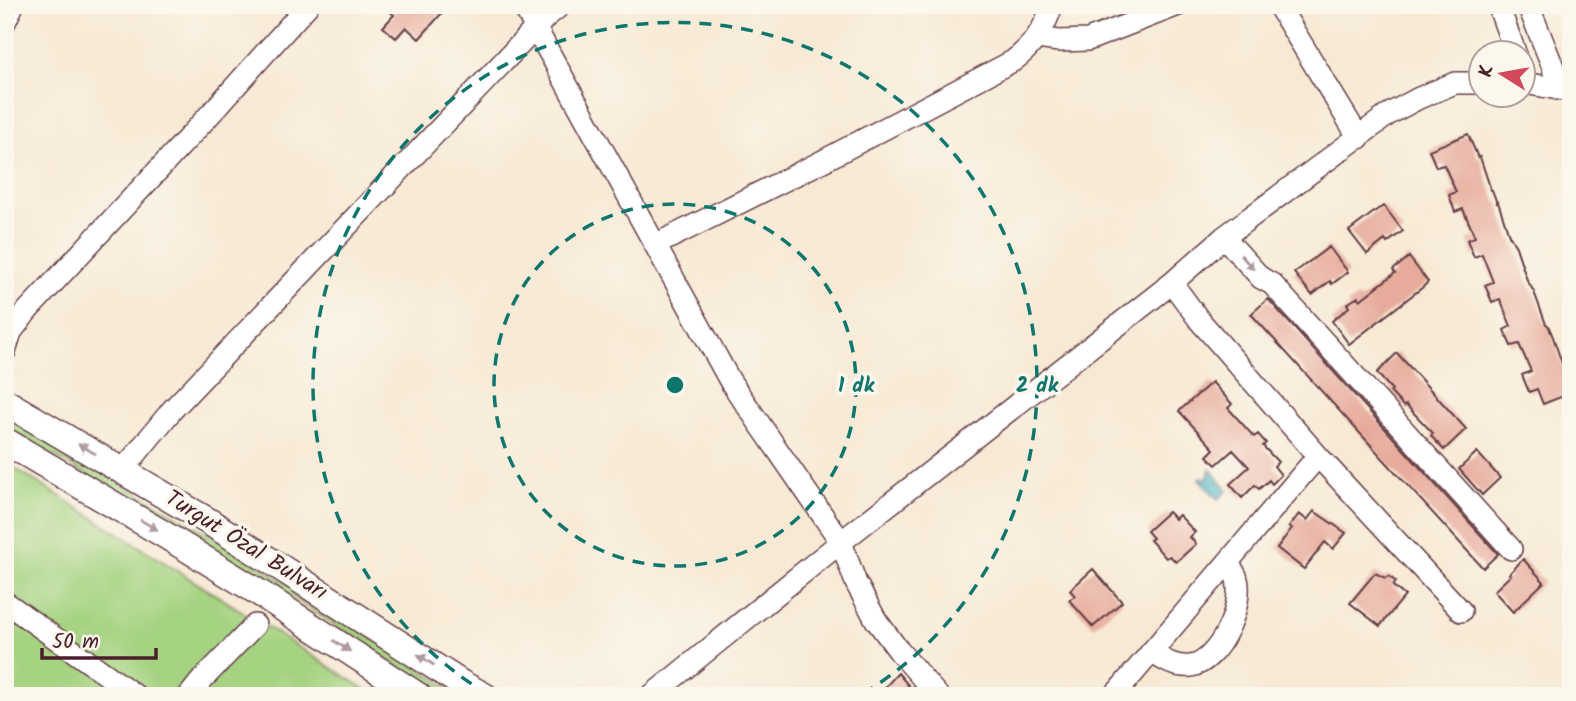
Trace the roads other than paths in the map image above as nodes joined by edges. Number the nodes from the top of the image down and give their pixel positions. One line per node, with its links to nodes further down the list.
1 (13, 5): 10 (street)
2 (308, 5): 21 (street)
3 (523, 5): 11 (street)
4 (561, 5): 11 (street)
5 (1052, 5): 12 (street)
6 (1178, 5): 12 (street)
7 (1278, 5): 17 (street)
8 (1498, 5): 13 (street)
9 (1528, 5): 16 (street)
10 (5, 22)
11 (536, 27): 19 (street); 25 (street)
12 (1037, 37): 19 (street)
13 (1510, 38)
14 (1468, 83): 17 (street)
15 (1538, 85): 16 (street)
16 (1564, 90)
17 (1359, 138): 18 (street)
18 (1224, 237): 20 (street); 27 (street, one-way to 27)
19 (655, 245): 26 (street)
20 (1172, 283): 24 (street); 26 (street)
21 (5, 351)
22 (5, 402): 25 (main road, Turgut Özal Bulvarı, one-way to 22)
23 (5, 441): 35 (main road, Turgut Özal Bulvarı, one-way to 35)
24 (1318, 456): 28 (street); 30 (street)
25 (123, 470): 36 (main road, Turgut Özal Bulvarı, one-way to 25)
26 (841, 542): 37 (street); 38 (street)
27 (1511, 549)
28 (1227, 563): 32 (street); 32 (street)
29 (5, 602): 33 (street)
30 (1461, 611)
31 (255, 625): 34 (street)
32 (1151, 652): 39 (street)
33 (136, 696)
34 (190, 696)
35 (418, 696)
36 (484, 696)
37 (652, 696)
38 (938, 696)
39 (1114, 696)

